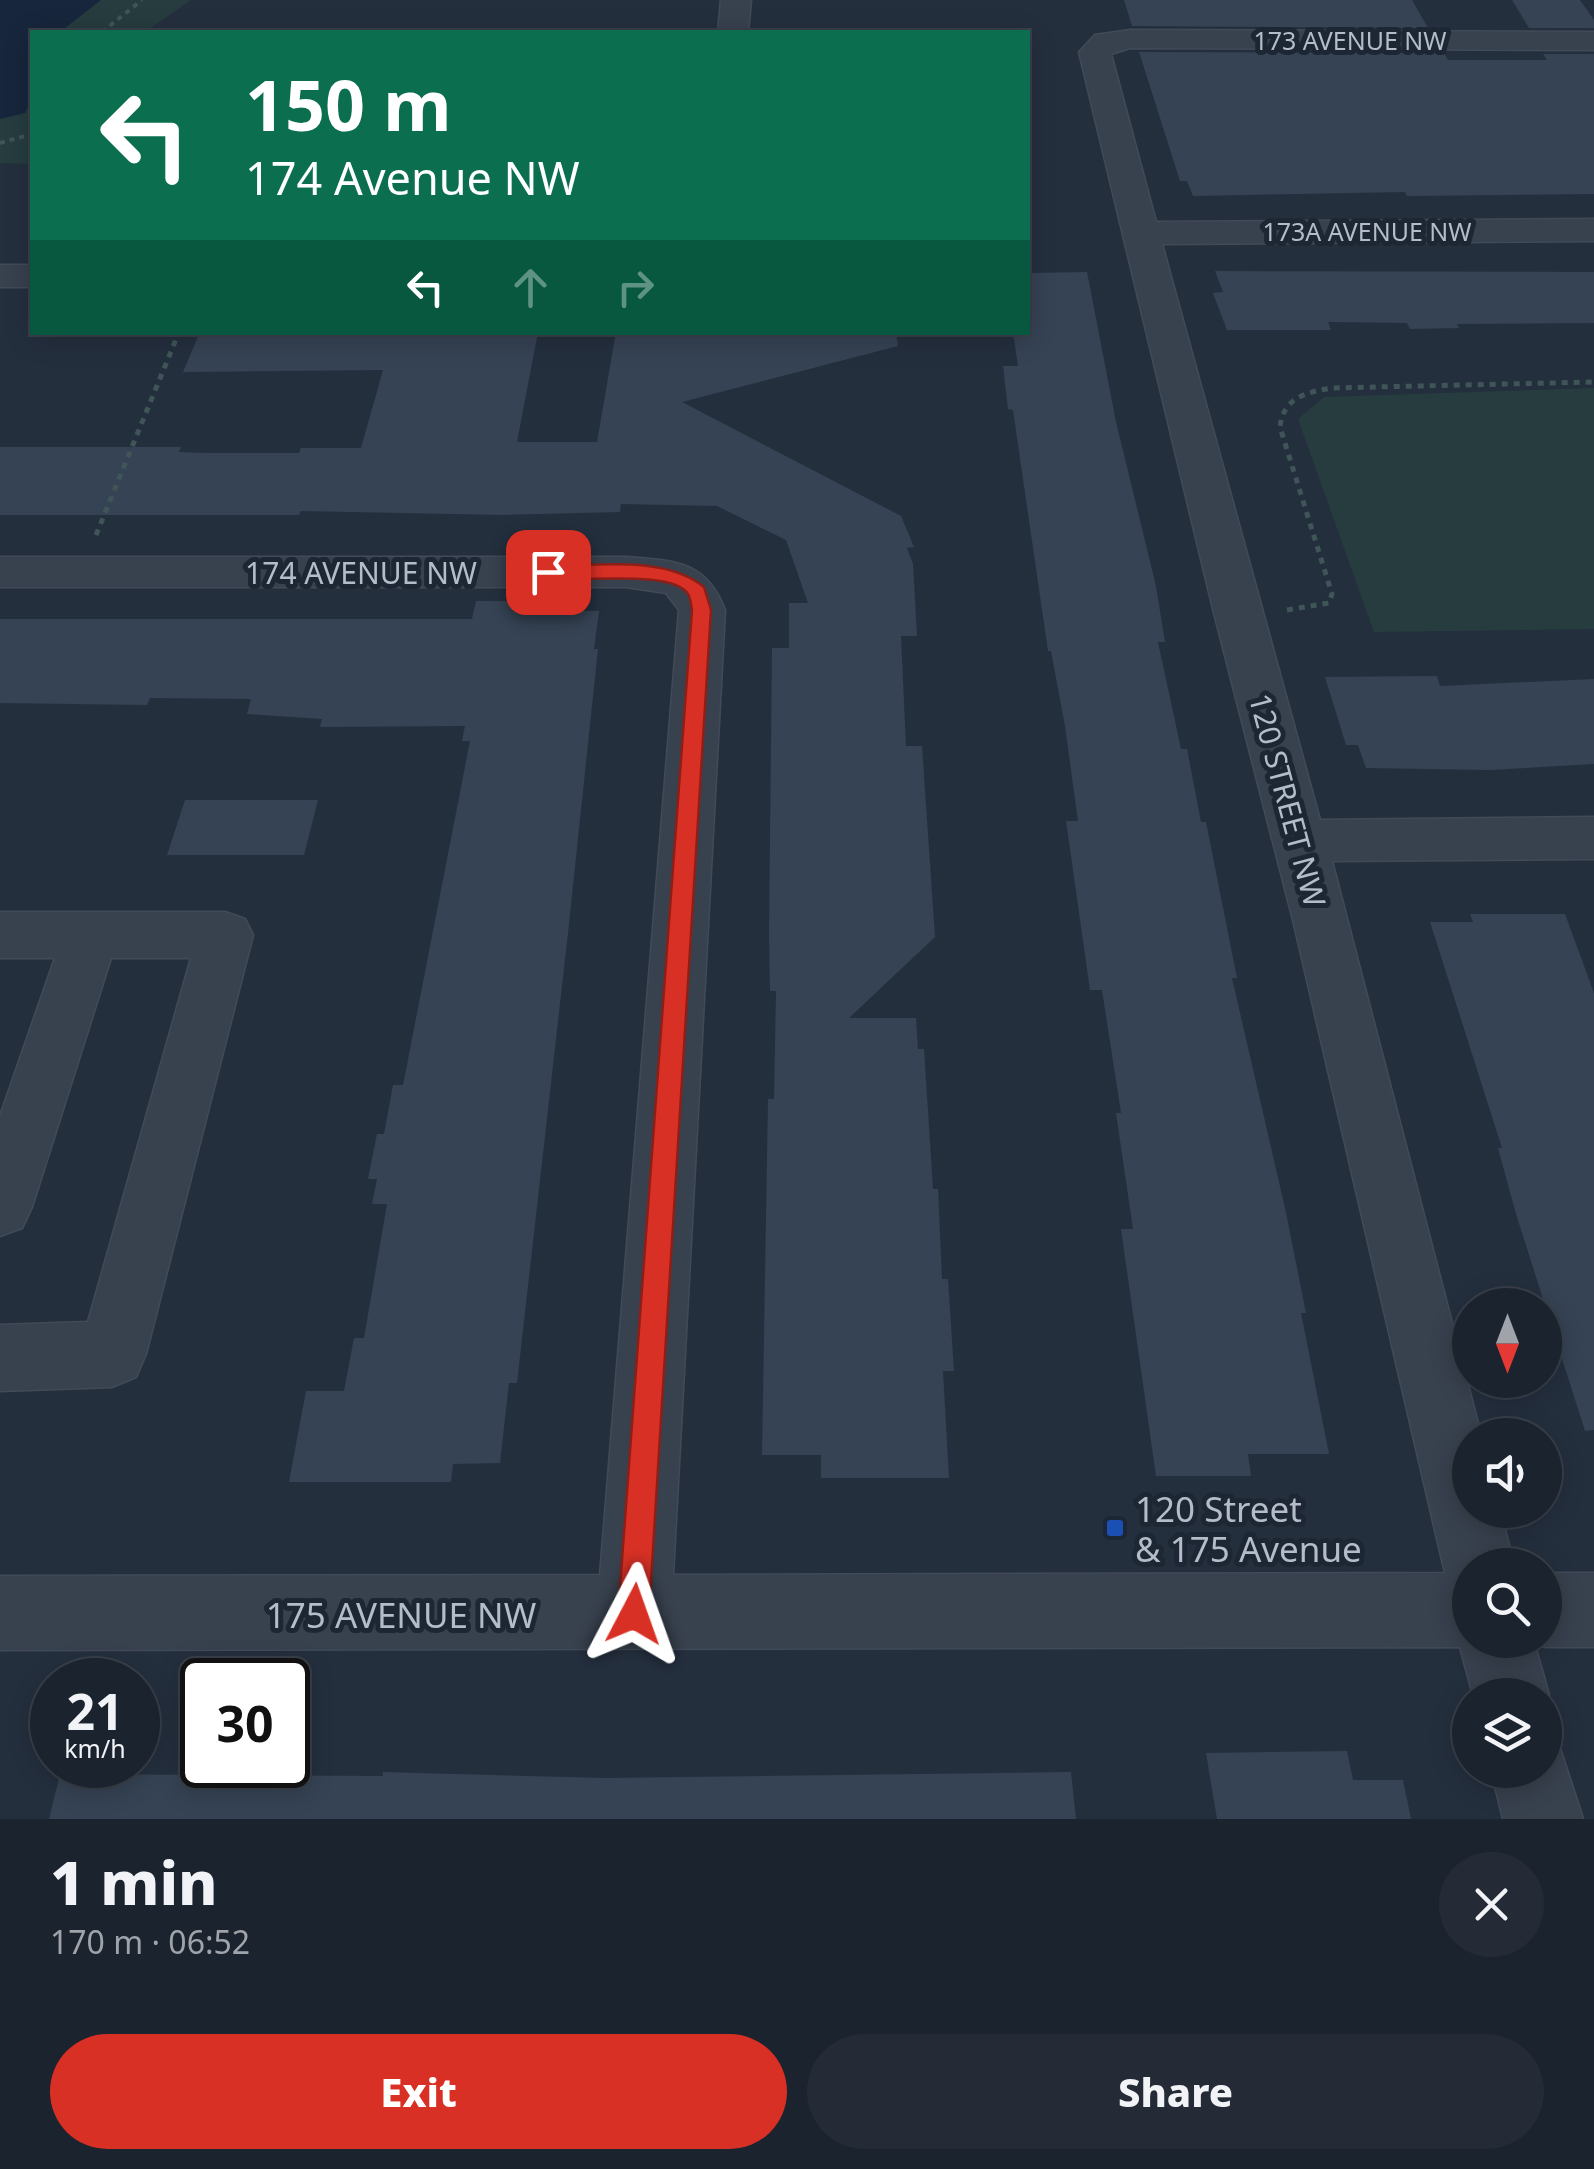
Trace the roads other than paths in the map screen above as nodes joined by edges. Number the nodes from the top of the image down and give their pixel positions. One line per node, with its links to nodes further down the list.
1 (736, 0): 2 (street)
2 (734, 30)
3 (1594, 41): 4 (street, 173 AVENUE NW)
4 (1106, 42): 6 (street, 120 STREET NW)
5 (1594, 230): 6 (street, 173A AVENUE NW)
6 (1140, 232): 11 (street, 120 STREET NW)
7 (0, 276): 8 (street)
8 (30, 276)
9 (0, 572): 21 (street, 174 AVENUE NW)
10 (1594, 838): 11 (street)
11 (1299, 841): 16 (street, 120 STREET NW)
12 (91, 934): 13 (street); 14 (street); 15 (street)
13 (0, 935)
14 (0, 1207)
15 (0, 1358)
16 (1474, 1548)
17 (1452, 1610): 21 (street, 175 AVENUE NW)
18 (1562, 1610): 19 (street)
19 (1594, 1610)
20 (0, 1614): 21 (street, 175 AVENUE NW)
21 (634, 1614)
22 (1535, 1788): 23 (street)
23 (1543, 1819)

